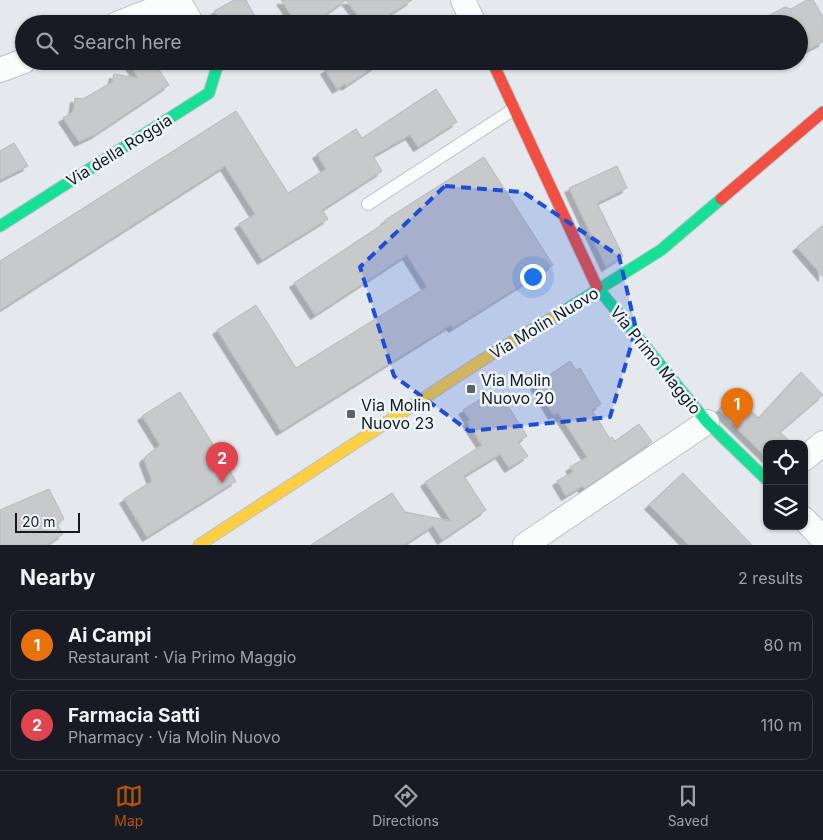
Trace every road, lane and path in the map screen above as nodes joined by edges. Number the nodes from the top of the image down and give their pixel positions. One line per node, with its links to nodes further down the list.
1 (178, 0): 3 (street); 4 (street)
2 (463, 0): 5 (street)
3 (140, 15)
4 (187, 15)
5 (470, 15)
6 (15, 64): 7 (street)
7 (0, 70)
8 (216, 70): 13 (street, Via della Roggia)
9 (496, 70): 10 (street, Via Primo Maggio)
10 (514, 109): 12 (lane); 14 (street, Via Primo Maggio)
11 (823, 112): 14 (street, Via Molin Nuovo)
12 (368, 204)
13 (0, 226)
14 (599, 290): 15 (street, Via Primo Maggio); 21 (street, Via Molin Nuovo)
15 (707, 422): 18 (street, Via Primo Maggio); 22 (street)
16 (823, 443): 17 (street)
17 (808, 456)
18 (763, 476)
19 (808, 523): 20 (street)
20 (823, 539)
21 (198, 545)
22 (525, 545)

